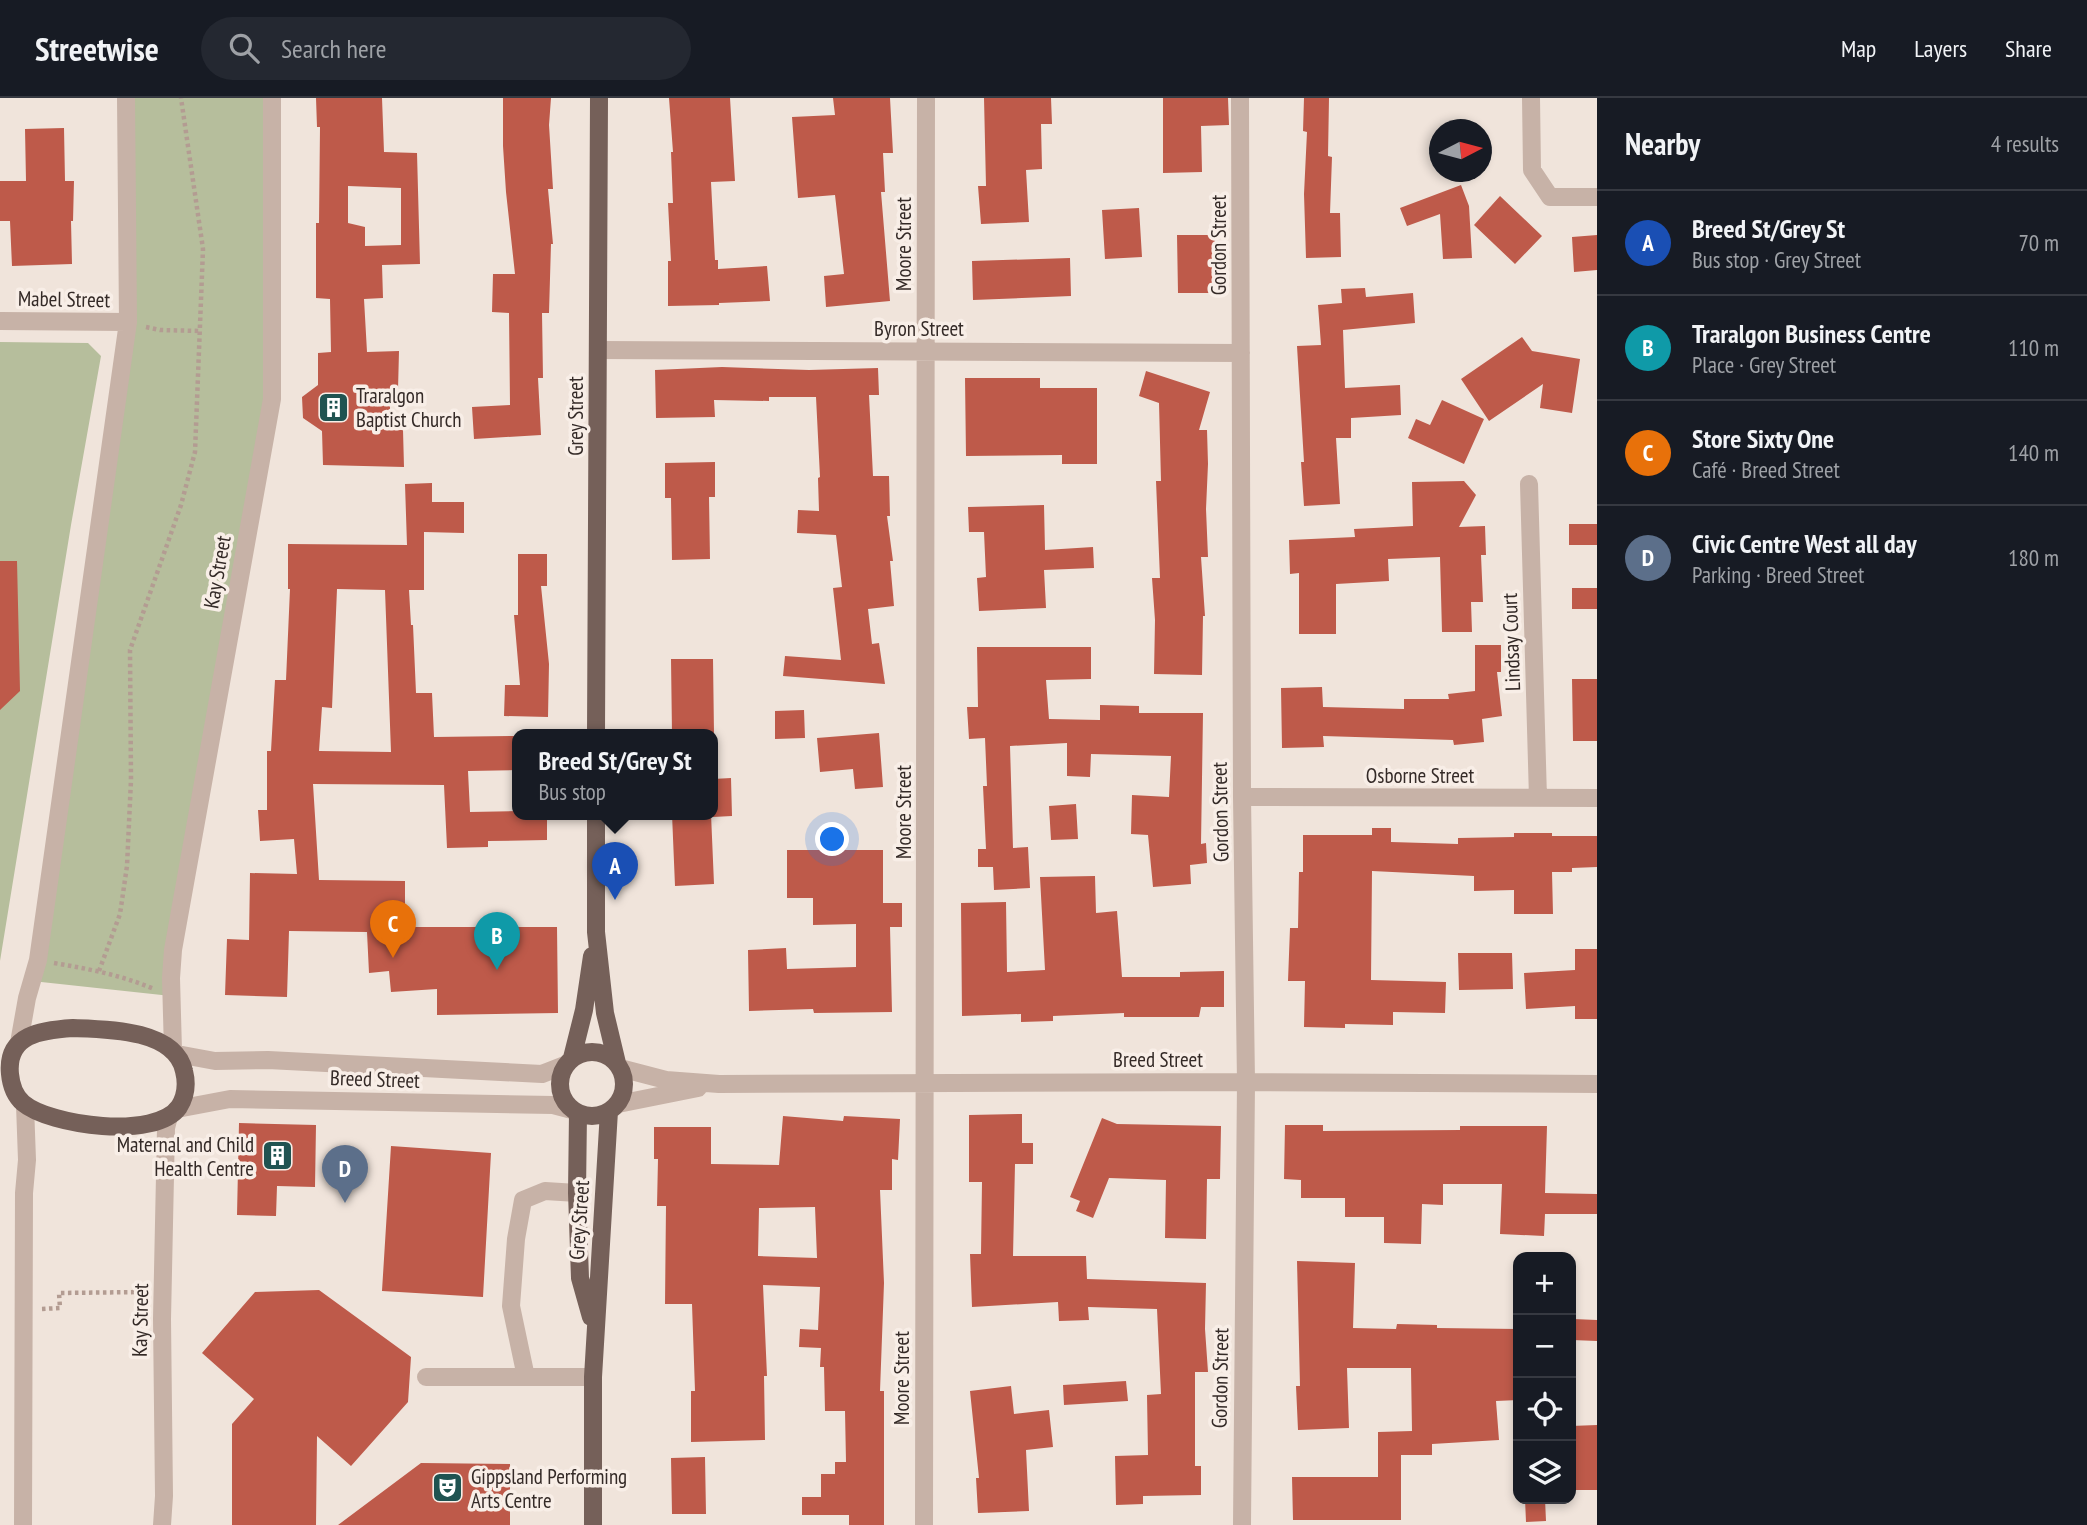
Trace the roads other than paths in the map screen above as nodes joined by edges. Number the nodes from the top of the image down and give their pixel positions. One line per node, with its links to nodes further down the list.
1 (126, 98): 9 (street)
2 (272, 98): 21 (street, Kay Street)
3 (599, 98): 11 (main road, Grey Street)
4 (926, 98): 10 (street, Moore Street)
5 (1240, 98): 12 (street, Gordon Street)
6 (1531, 98): 7 (street)
7 (1597, 197)
8 (0, 321): 9 (street, Mabel Street)
9 (128, 322): 20 (street)
10 (926, 350): 11 (street, Byron Street); 12 (street, Byron Street); 25 (street, Moore Street)
11 (598, 351): 14 (main road, Grey Street)
12 (1241, 353): 15 (street, Gordon Street)
13 (1529, 484): 16 (street, Lindsay Court)
14 (596, 729)
15 (1242, 797): 16 (street, Osborne Street); 24 (street, Gordon Street)
16 (1538, 797): 17 (street, Osborne Street)
17 (1597, 798)
18 (596, 820): 19 (main road)
19 (596, 932): 22 (main road); 23 (main road)
20 (11, 1049): 21 (main road); 29 (main road)
21 (175, 1053): 22 (street, Breed Street); 32 (main road)
22 (568, 1061): 23 (main road); 31 (main road)
23 (619, 1066): 26 (street, Breed Street); 30 (main road)
24 (1247, 1082): 25 (street, Breed Street); 27 (street, Breed Street); 42 (street, Gordon Street)
25 (925, 1083): 26 (street, Breed Street); 41 (street, Moore Street)
26 (719, 1084): 30 (street, Breed Street)
27 (1597, 1084)
28 (0, 1095): 29 (main road)
29 (22, 1102): 32 (main road); 38 (street)
30 (614, 1108): 31 (main road); 34 (main road, Grey Street)
31 (575, 1112): 32 (street, Breed Street); 33 (main road, Grey Street)
32 (173, 1113): 39 (street, Kay Street)
33 (577, 1193): 34 (main road, Grey Street); 36 (street)
34 (595, 1331): 37 (main road, Grey Street)
35 (426, 1377): 36 (street)
36 (526, 1377): 37 (street)
37 (593, 1377): 40 (main road, Grey Street)
38 (23, 1525)
39 (162, 1525)
40 (591, 1525)
41 (923, 1525)
42 (1242, 1525)

